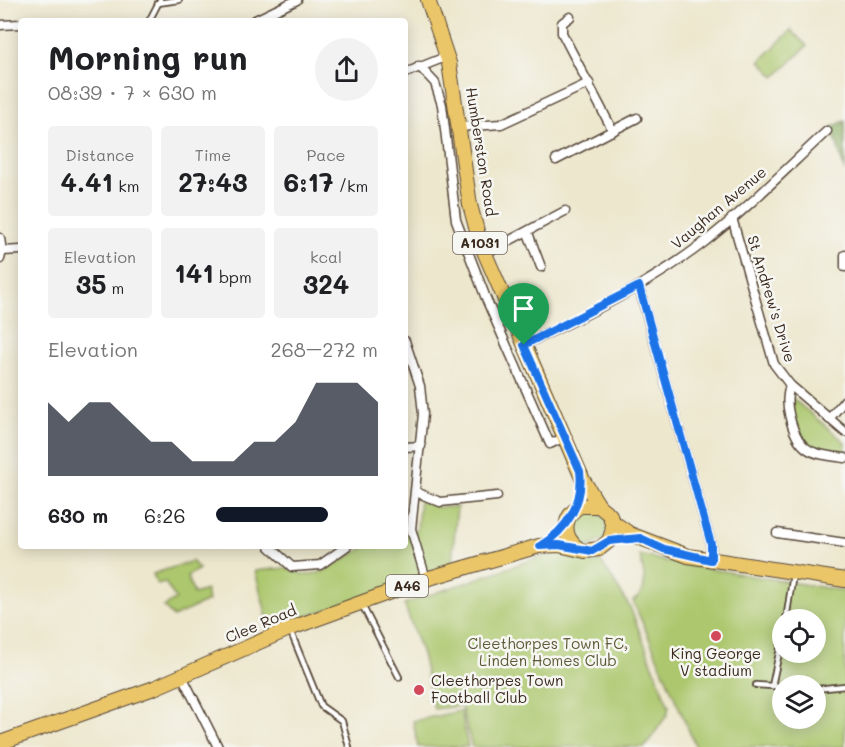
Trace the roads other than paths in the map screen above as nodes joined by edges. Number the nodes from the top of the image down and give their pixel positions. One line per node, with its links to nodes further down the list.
1 (178, 0): 4 (lane)
2 (297, 0): 7 (street)
3 (428, 0): 10 (main road, Humberston Road / A1031)
4 (159, 1): 6 (lane)
5 (570, 17): 13 (street)
6 (150, 18)
7 (259, 18)
8 (18, 24): 9 (street)
9 (0, 25)
10 (448, 56): 11 (street); 15 (main road, Humberston Road / A1031)
11 (419, 66): 12 (street); 36 (street)
12 (408, 72)
13 (589, 83): 15 (street); 16 (street)
14 (637, 118): 16 (street)
15 (459, 128): 24 (main road, Humberston Road / A1031)
16 (613, 131): 18 (street)
17 (827, 131): 20 (street, Vaughan Avenue)
18 (556, 160)
19 (565, 211): 21 (street)
20 (732, 218): 29 (street, Vaughan Avenue); 32 (street, St Andrew's Drive)
21 (528, 233): 24 (street); 27 (street)
22 (0, 238): 25 (street)
23 (18, 251): 25 (street)
24 (484, 254): 30 (main road, Humberston Road / A1031)
25 (1, 255)
26 (845, 255): 28 (street)
27 (541, 267)
28 (845, 267)
29 (639, 286): 30 (street, Vaughan Avenue); 56 (street)
30 (524, 345): 36 (main road, Humberston Road / A1031)
31 (408, 350): 38 (street)
32 (790, 385): 34 (street, St Andrew's Drive); 39 (street, St Andrew's Drive)
33 (845, 400): 34 (street)
34 (829, 419): 35 (street, St Andrew's Drive)
35 (845, 432)
36 (565, 438): 40 (main road, Humberston Road / A1031)
37 (408, 447): 38 (street)
38 (421, 447): 41 (street)
39 (845, 458)
40 (580, 471): 43 (main road, Humberston Road / A1031); 44 (main road, Humberston Road / A1031)
41 (416, 492): 42 (street); 47 (street)
42 (497, 496)
43 (599, 506): 44 (main road); 45 (main road, A46)
44 (575, 509): 46 (main road, A46)
45 (613, 522): 49 (main road, A46); 50 (main road)
46 (566, 523): 52 (main road, Clee Road / A46); 55 (main road)
47 (408, 529): 58 (street)
48 (777, 532): 51 (street)
49 (640, 538): 50 (main road, A46); 56 (main road, A46)
50 (609, 541): 55 (main road, A46)
51 (845, 543)
52 (540, 546): 55 (main road, Clee Road / A46); 58 (main road, Clee Road / A46)
53 (272, 549): 54 (street)
54 (343, 549)
55 (579, 549)
56 (711, 560): 57 (main road, A46)
57 (794, 571): 59 (main road, A46); 61 (lane)
58 (426, 579): 60 (main road, Clee Road / A46)
59 (845, 580)
60 (360, 603): 62 (main road, Clee Road / A46); 64 (lane)
61 (788, 609)
62 (289, 629): 63 (main road, Clee Road / A46); 71 (lane)
63 (180, 673): 69 (main road, Clee Road / A46); 70 (street)
64 (399, 677)
65 (756, 685): 66 (lane)
66 (772, 686)
67 (845, 687): 68 (lane)
68 (826, 688)
69 (0, 743)
70 (218, 747)
71 (349, 747)

